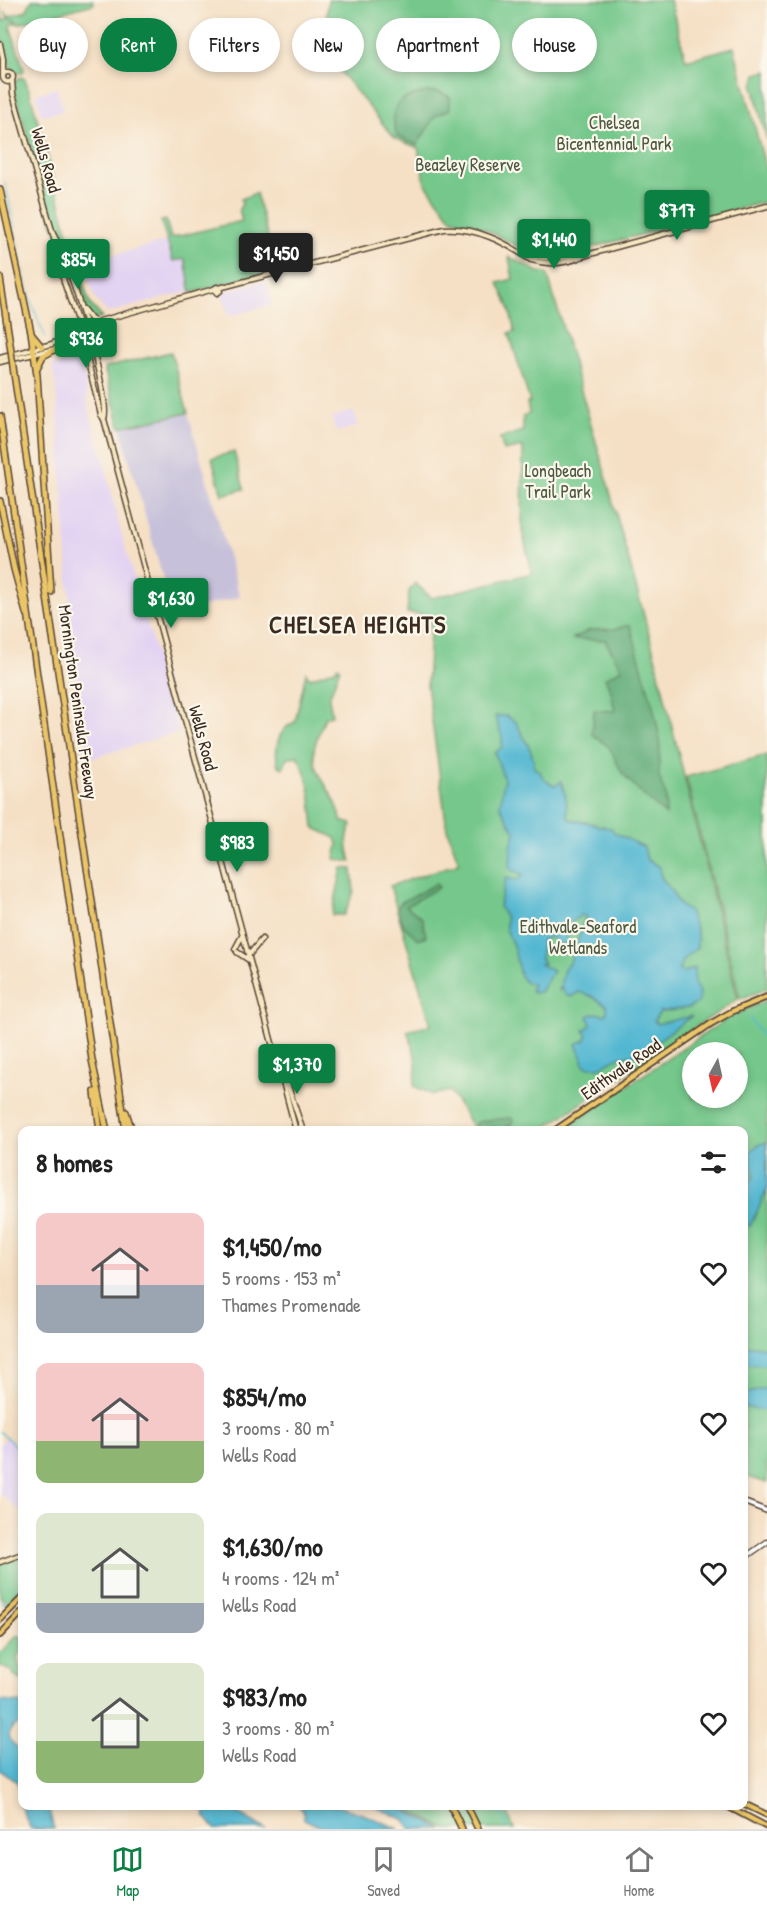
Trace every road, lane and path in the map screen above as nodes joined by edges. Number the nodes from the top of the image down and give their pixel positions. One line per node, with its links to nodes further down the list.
1 (0, 44): 2 (main road)
2 (3, 59): 3 (main road); 4 (main road)
3 (11, 73): 4 (main road); 5 (main road, Wells Road)
4 (3, 78): 5 (main road); 6 (main road, Wells Road)
5 (12, 80): 6 (main road, Wells Road)
6 (13, 94): 9 (main road, Wells Road)
7 (0, 190): 16 (highway)
8 (767, 206): 13 (main road)
9 (53, 234): 11 (main road, Wells Road); 15 (main road, Wells Road)
10 (0, 278): 30 (highway, Mornington Peninsula Freeway, bridge)
11 (80, 306): 12 (main road); 14 (main road, Wells Road)
12 (96, 322): 13 (main road); 14 (main road)
13 (104, 322): 17 (main road); 20 (main road)
14 (86, 327): 15 (main road); 17 (main road, Wells Road)
15 (80, 331): 18 (main road, Wells Road); 21 (main road)
16 (31, 332): 21 (highway); 23 (highway)
17 (88, 333): 18 (main road); 20 (main road, Wells Road)
18 (82, 338): 19 (main road); 24 (main road, Wells Road)
19 (70, 343): 22 (main road); 24 (main road)
20 (91, 344): 28 (main road, Wells Road)
21 (42, 347): 23 (main road)
22 (56, 349): 23 (main road); 26 (highway)
23 (34, 352): 25 (main road); 26 (highway)
24 (87, 358): 28 (main road, Wells Road)
25 (0, 360)
26 (37, 375): 30 (highway)
27 (0, 416): 31 (highway, Mornington Peninsula Freeway)
28 (104, 419): 32 (main road, Wells Road)
29 (0, 501): 31 (highway)
30 (52, 629): 36 (highway, Mornington Peninsula Freeway)
31 (33, 637): 37 (highway, Mornington Peninsula Freeway)
32 (243, 936): 34 (main road, Wells Road); 34 (main road)
33 (262, 939): 34 (main road)
34 (249, 958): 38 (main road, Wells Road)
35 (767, 997): 45 (main road, Edithvale Road)
36 (115, 1057): 41 (highway, Mornington Peninsula Freeway); 42 (highway)
37 (92, 1060): 39 (highway); 40 (highway, Mornington Peninsula Freeway)
38 (278, 1062): 43 (main road, Wells Road); 44 (main road, Wells Road)
39 (99, 1126)
40 (106, 1126)
41 (125, 1126)
42 (131, 1126)
43 (295, 1126)
44 (301, 1126)
45 (561, 1126)
46 (748, 1504): 47 (street)
47 (767, 1511)
48 (767, 1542): 50 (street)
49 (18, 1555): 51 (main road)
50 (748, 1555)
51 (0, 1562)
52 (18, 1602): 54 (main road)
53 (18, 1617): 55 (main road)
54 (0, 1620)
55 (0, 1635)
56 (748, 1806): 60 (main road)
57 (453, 1810): 61 (highway)
58 (469, 1810): 63 (highway)
59 (735, 1810): 62 (main road)
60 (767, 1815)
61 (461, 1827)
62 (767, 1827)
63 (478, 1829)

